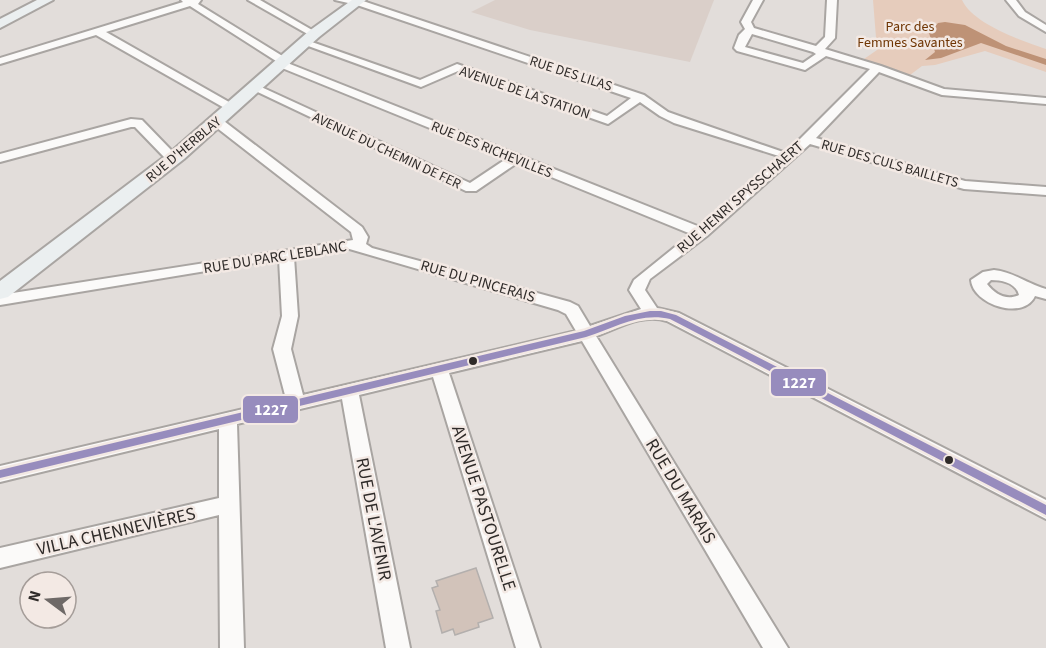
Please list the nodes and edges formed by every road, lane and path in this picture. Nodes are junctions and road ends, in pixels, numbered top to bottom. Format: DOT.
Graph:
graph roads {
  1 [pos="47,0"];
  2 [pos="253,0"];
  3 [pos="758,0"];
  4 [pos="832,0"];
  5 [pos="1011,0"];
  6 [pos="192,1"];
  7 [pos="353,1"];
  8 [pos="0,24"];
  9 [pos="1046,29"];
  10 [pos="750,30"];
  11 [pos="97,31"];
  12 [pos="309,39"];
  13 [pos="820,52"];
  14 [pos="0,62"];
  15 [pos="284,63"];
  16 [pos="877,68"];
  17 [pos="255,88"];
  18 [pos="640,97"];
  19 [pos="1046,101"];
  20 [pos="232,108"];
  21 [pos="216,121"];
  22 [pos="806,139"];
  23 [pos="780,154"];
  24 [pos="178,155"];
  25 [pos="0,158"];
  26 [pos="515,159"];
  27 [pos="1046,191"];
  28 [pos="702,233"];
  29 [pos="358,245"];
  30 [pos="286,254"];
  31 [pos="1024,288"];
  32 [pos="0,292"];
  33 [pos="1046,294"];
  34 [pos="0,300"];
  35 [pos="651,312"];
  36 [pos="586,334"];
  37 [pos="439,368"];
  38 [pos="349,390"];
  39 [pos="296,401"];
  40 [pos="228,419"];
  41 [pos="0,474"];
  42 [pos="231,504"];
  43 [pos="1046,510"];
  44 [pos="0,558"];
  45 [pos="232,648"];
  46 [pos="398,648"];
  47 [pos="528,648"];
  48 [pos="776,648"];
  1 -- 8 [label="main road"];
  2 -- 12 [label="street"];
  3 -- 10 [label="street"];
  4 -- 13 [label="street"];
  5 -- 9 [label="street"];
  6 -- 11 [label="street"];
  6 -- 15 [label="street, RUE DES RICHEVILLES"];
  7 -- 12 [label="main road, RUE D'HERBLAY"];
  7 -- 18 [label="street, RUE DES LILAS"];
  10 -- 13 [label="street"];
  10 -- 13 [label="street"];
  11 -- 14 [label="street"];
  11 -- 20 [label="street"];
  12 -- 15 [label="main road, RUE D'HERBLAY"];
  12 -- 18 [label="street, AVENUE DE LA STATION"];
  13 -- 16 [label="street"];
  15 -- 17 [label="main road, RUE D'HERBLAY"];
  15 -- 26 [label="street, RUE DES RICHEVILLES"];
  16 -- 19 [label="street"];
  16 -- 22 [label="street, RUE HENRI SPYSSCHAERT"];
  17 -- 20 [label="main road, RUE D'HERBLAY"];
  17 -- 26 [label="street, AVENUE DU CHEMIN DE FER"];
  18 -- 23 [label="street, RUE DES LILAS"];
  20 -- 21 [label="main road, RUE D'HERBLAY"];
  21 -- 24 [label="main road, RUE D'HERBLAY"];
  21 -- 29 [label="street, RUE DU PARC LEBLANC"];
  22 -- 27 [label="street, RUE DES CULS BAILLETS"];
  22 -- 28 [label="street, RUE HENRI SPYSSCHAERT"];
  24 -- 25 [label="street"];
  24 -- 32 [label="main road, RUE D'HERBLAY"];
  26 -- 28 [label="street, RUE DES RICHEVILLES"];
  28 -- 35 [label="street, RUE HENRI SPYSSCHAERT"];
  29 -- 30 [label="street, RUE DU PARC LEBLANC"];
  29 -- 36 [label="street, RUE DU PINCERAIS"];
  30 -- 34 [label="street, RUE DU PARC LEBLANC"];
  30 -- 39 [label="street"];
  31 -- 33 [label="street"];
  35 -- 36 [label="street"];
  35 -- 43 [label="street"];
  36 -- 37 [label="street"];
  36 -- 48 [label="street, RUE DU MARAIS"];
  37 -- 38 [label="street"];
  37 -- 47 [label="street, AVENUE PASTOURELLE"];
  38 -- 39 [label="street"];
  38 -- 46 [label="street, RUE DE L'AVENIR"];
  39 -- 40 [label="street"];
  40 -- 41 [label="street"];
  40 -- 42 [label="street"];
  42 -- 44 [label="street, VILLA CHENNEVIÈRES"];
  42 -- 45 [label="street"];
}
